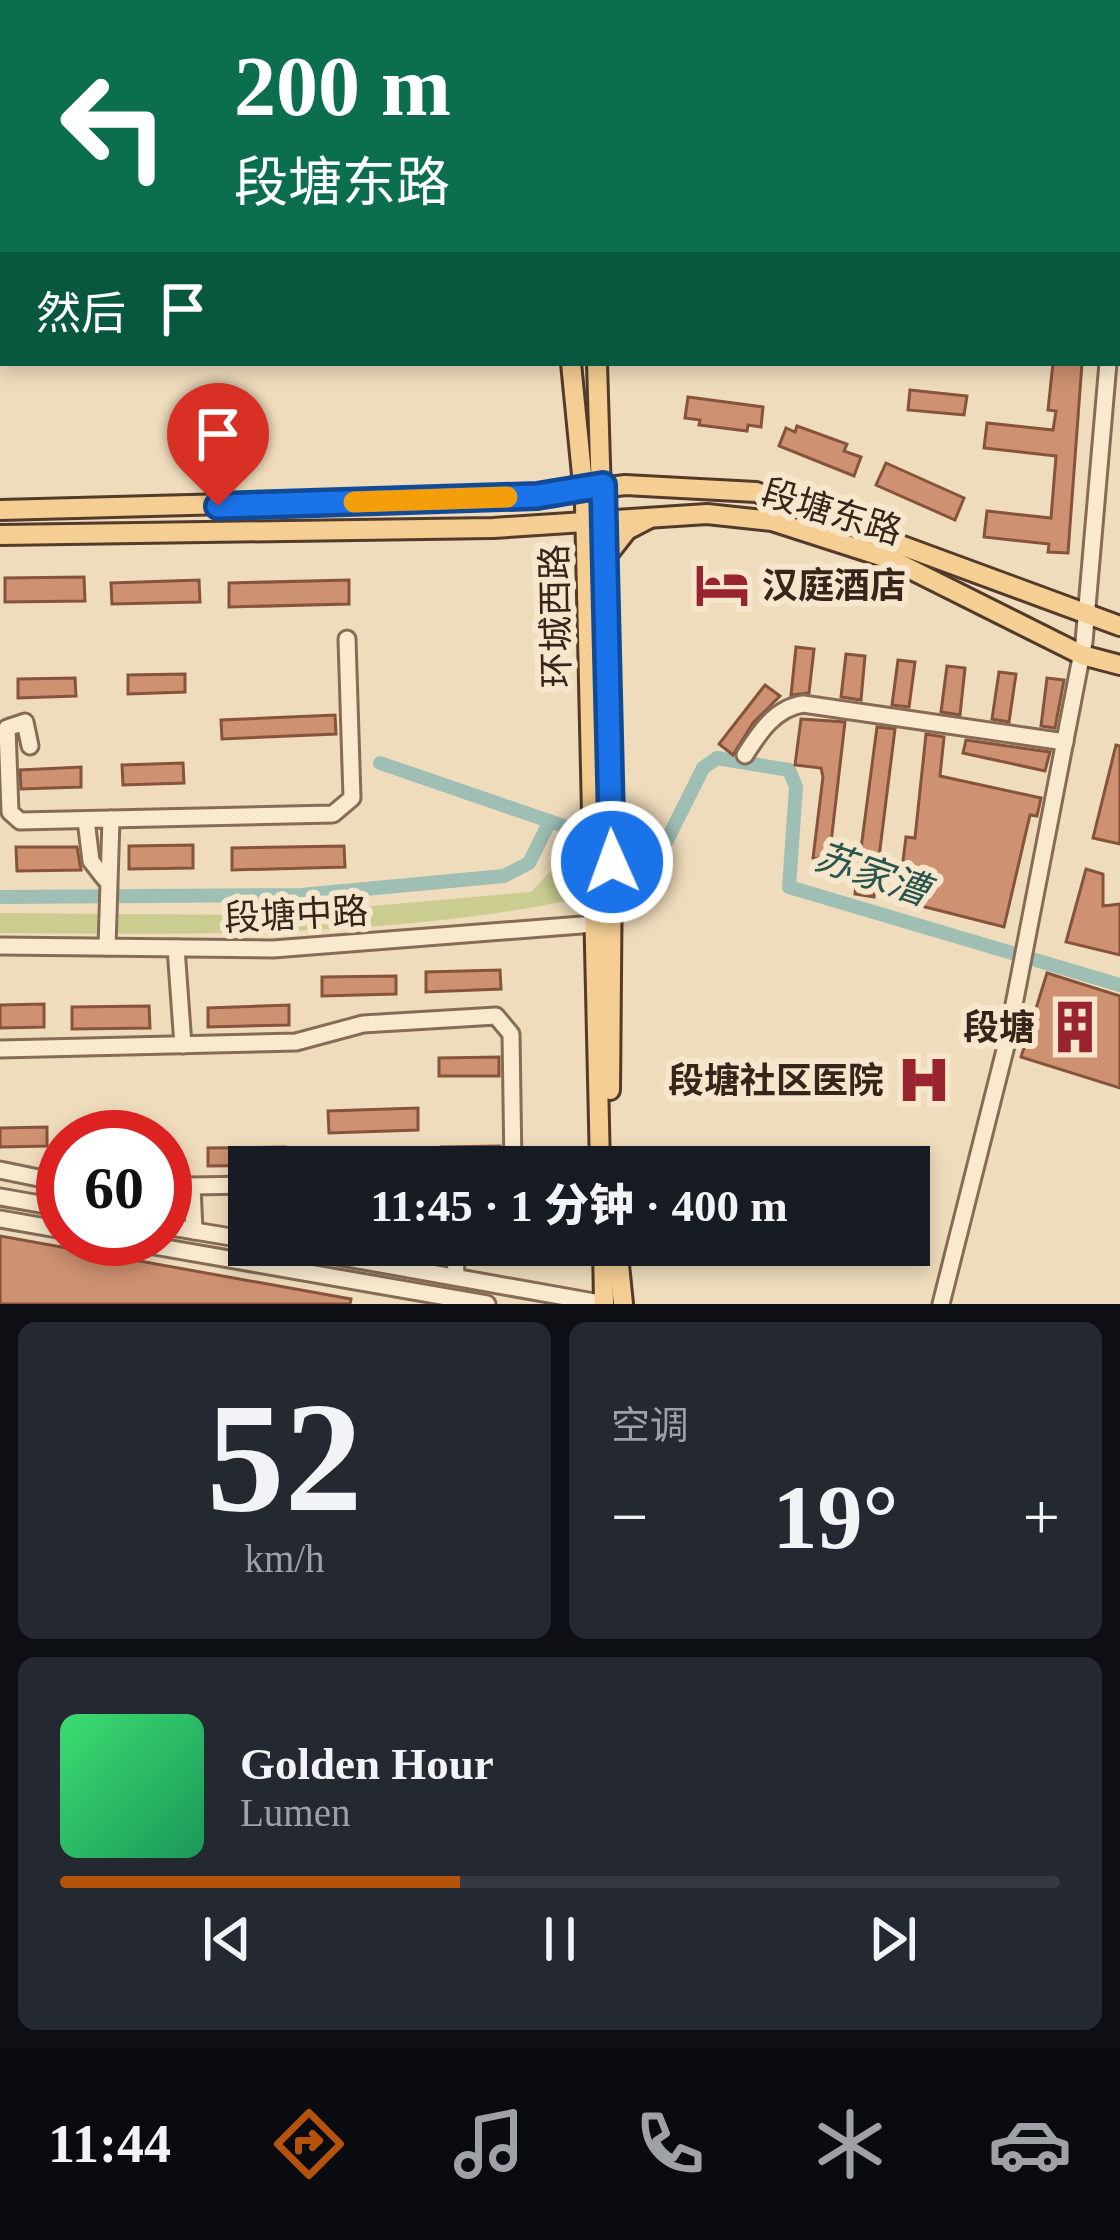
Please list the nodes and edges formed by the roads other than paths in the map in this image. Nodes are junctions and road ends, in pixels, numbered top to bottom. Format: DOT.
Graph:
graph roads {
  1 [pos="572,366"];
  2 [pos="597,366"];
  3 [pos="1108,366"];
  4 [pos="593,486"];
  5 [pos="0,510"];
  6 [pos="652,517"];
  7 [pos="595,518"];
  8 [pos="0,535"];
  9 [pos="605,558"];
  10 [pos="1087,613"];
  11 [pos="1120,626"];
  12 [pos="347,639"];
  13 [pos="1082,655"];
  14 [pos="1120,664"];
  15 [pos="1065,742"];
  16 [pos="30,746"];
  17 [pos="746,755"];
  18 [pos="111,819"];
  19 [pos="86,820"];
  20 [pos="602,861"];
  21 [pos="105,879"];
  22 [pos="594,924"];
  23 [pos="0,946"];
  24 [pos="107,947"];
  25 [pos="176,948"];
  26 [pos="183,1045"];
  27 [pos="0,1049"];
  28 [pos="513,1146"];
  29 [pos="599,1146"];
  30 [pos="610,1146"];
  31 [pos="0,1170"];
  32 [pos="36,1177"];
  33 [pos="228,1185"];
  34 [pos="192,1186"];
  35 [pos="0,1196"];
  36 [pos="36,1203"];
  37 [pos="0,1219"];
  38 [pos="36,1225"];
  39 [pos="194,1231"];
  40 [pos="228,1237"];
  41 [pos="192,1253"];
  42 [pos="393,1266"];
  43 [pos="456,1266"];
  44 [pos="603,1266"];
  45 [pos="619,1266"];
  46 [pos="456,1277"];
  47 [pos="487,1304"];
  48 [pos="604,1304"];
  49 [pos="623,1304"];
  50 [pos="941,1304"];
  1 -- 4 [label="main road, 环城西路"];
  2 -- 4 [label="main road, 环城西路"];
  3 -- 10 [label="street"];
  4 -- 5 [label="main road, 段塘东路"];
  4 -- 7 [label="main road, 环城西路"];
  4 -- 10 [label="main road, 段塘东路"];
  6 -- 7 [label="main road, 段塘东路"];
  6 -- 9 [label="main road"];
  6 -- 13 [label="main road, 段塘东路"];
  7 -- 8 [label="main road, 段塘东路"];
  7 -- 9 [label="main road, 环城西路"];
  7 -- 20 [label="main road, 环城西路"];
  9 -- 20 [label="main road, 环城西路"];
  10 -- 11 [label="main road, 段塘东路"];
  10 -- 13 [label="street"];
  12 -- 18 [label="street"];
  13 -- 14 [label="main road, 段塘东路"];
  13 -- 15 [label="street"];
  15 -- 17 [label="street"];
  15 -- 50 [label="street"];
  16 -- 19 [label="street"];
  18 -- 19 [label="street"];
  18 -- 21 [label="street"];
  19 -- 21 [label="street"];
  20 -- 22 [label="main road"];
  20 -- 30 [label="main road"];
  21 -- 24 [label="street"];
  22 -- 25 [label="street, 段塘中路"];
  22 -- 29 [label="main road"];
  23 -- 24 [label="street, 段塘中路"];
  24 -- 25 [label="street, 段塘中路"];
  25 -- 26 [label="street"];
  26 -- 27 [label="street"];
  26 -- 28 [label="street"];
  31 -- 32 [label="street"];
  33 -- 34 [label="street"];
  34 -- 39 [label="street"];
  35 -- 36 [label="street"];
  37 -- 38 [label="street"];
  39 -- 40 [label="street"];
  41 -- 47 [label="street"];
  42 -- 46 [label="street"];
  43 -- 46 [label="street"];
  44 -- 48 [label="main road"];
  45 -- 49 [label="main road"];
  46 -- 48 [label="street"];
}
